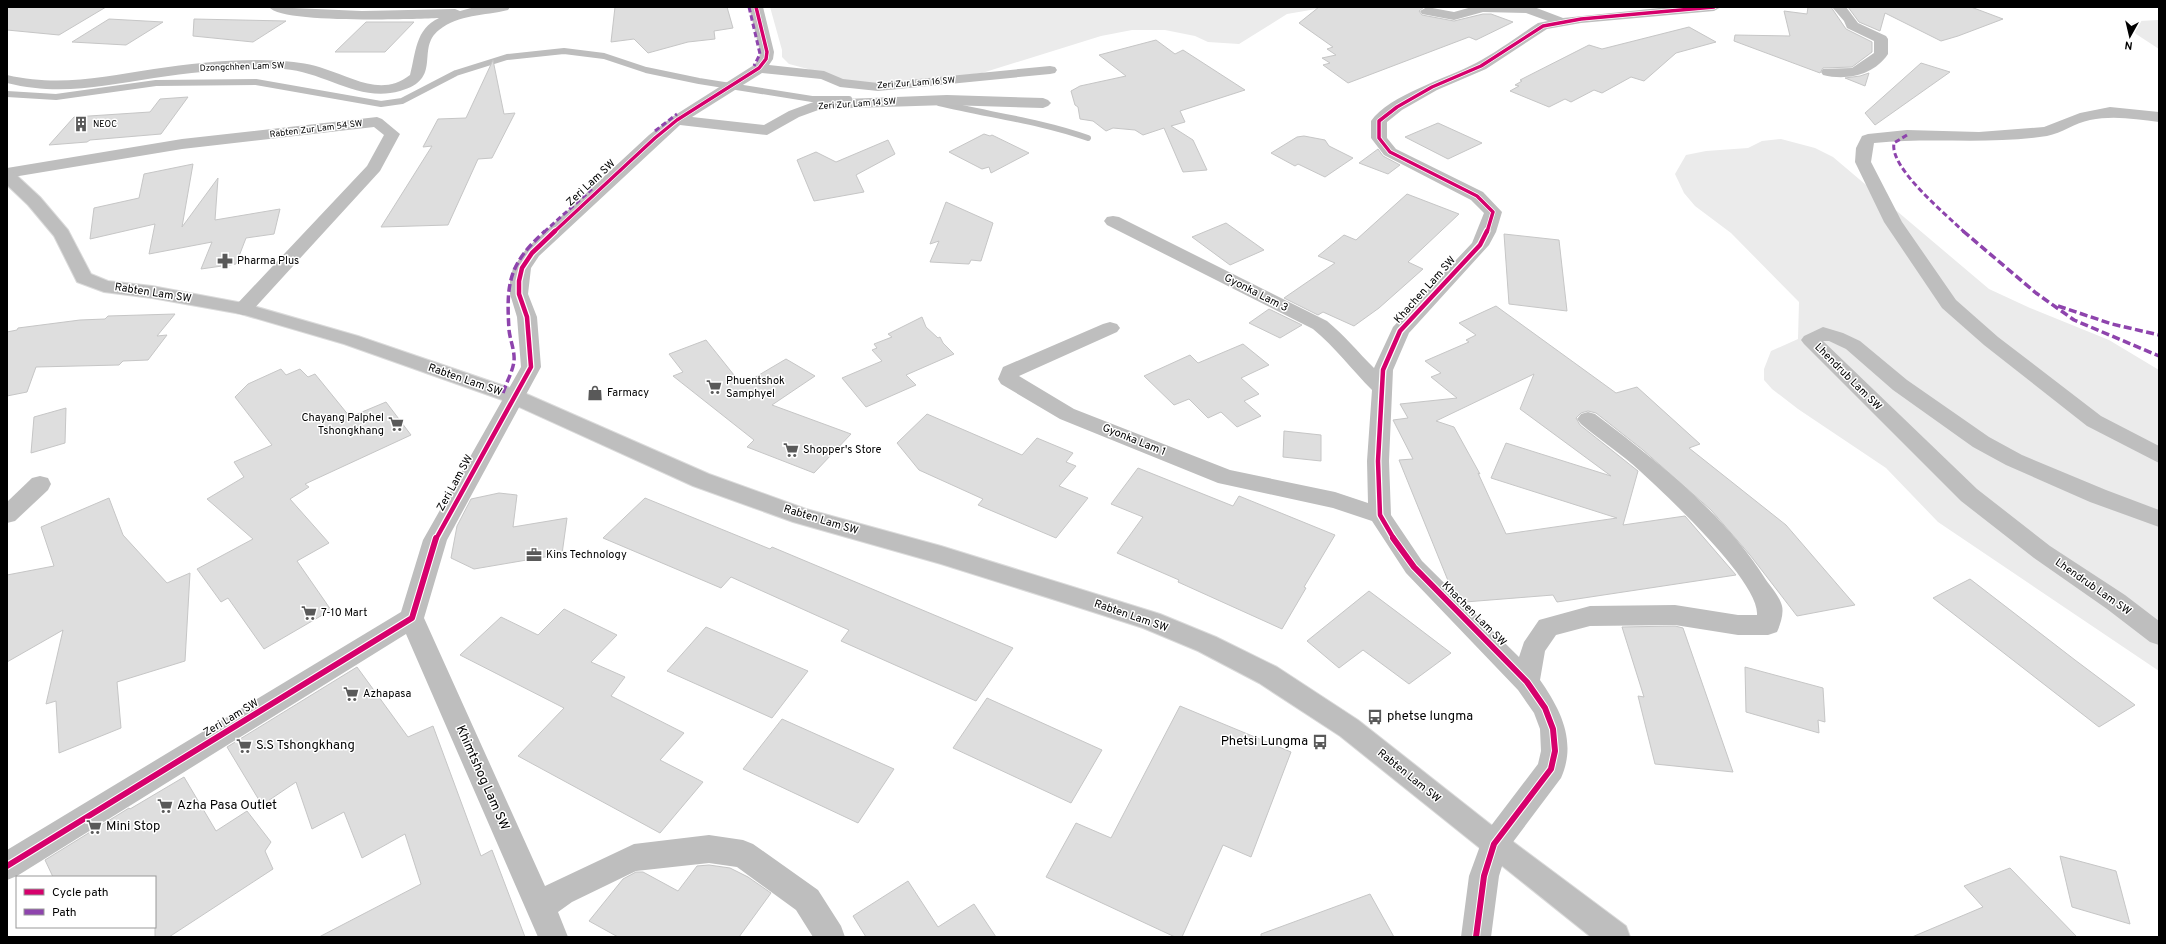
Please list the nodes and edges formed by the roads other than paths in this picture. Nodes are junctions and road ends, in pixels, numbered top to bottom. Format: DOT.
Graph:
graph roads {
  1 [pos="276,7"];
  2 [pos="503,7"];
  3 [pos="756,7"];
  4 [pos="1714,7"];
  5 [pos="1839,7"];
  6 [pos="468,11"];
  7 [pos="1428,11"];
  8 [pos="1559,22"];
  9 [pos="759,68"];
  10 [pos="1050,70"];
  11 [pos="1828,72"];
  12 [pos="7,79"];
  13 [pos="1043,103"];
  14 [pos="381,106"];
  15 [pos="2159,117"];
  16 [pos="677,120"];
  17 [pos="7,174"];
  18 [pos="1113,222"];
  19 [pos="243,309"];
  20 [pos="1110,328"];
  21 [pos="1382,388"];
  22 [pos="515,397"];
  23 [pos="1588,419"];
  24 [pos="2159,455"];
  25 [pos="1147,456"];
  26 [pos="40,484"];
  27 [pos="7,515"];
  28 [pos="2159,519"];
  29 [pos="1383,520"];
  30 [pos="412,618"];
  31 [pos="2159,635"];
  32 [pos="1527,682"];
  33 [pos="1494,844"];
  34 [pos="7,866"];
  35 [pos="539,908"];
  36 [pos="553,937"];
  37 [pos="830,937"];
  38 [pos="1476,937"];
  39 [pos="1615,937"];
  1 -- 6 [label="street"];
  2 -- 6 [label="street, Dzongchhen Lam SW"];
  3 -- 9 [label="street"];
  4 -- 8 [label="street, Khachen Lam SW"];
  5 -- 11 [label="street"];
  6 -- 14 [label="street, Dzongchhen Lam SW"];
  7 -- 8 [label="street"];
  8 -- 21 [label="street, Khachen Lam SW"];
  9 -- 10 [label="street, Zeri Zur Lam 16 SW"];
  9 -- 16 [label="street, Zeri Lam SW"];
  12 -- 14 [label="street, Dzongchhen Lam SW"];
  13 -- 16 [label="street, Zeri Zur Lam 14 SW"];
  14 -- 17 [label="street, Rabten Zur Lam 54 SW"];
  14 -- 19 [label="street, Rabten Zur Lam 54 SW"];
  15 -- 24 [label="street"];
  16 -- 22 [label="street, Zeri Lam SW"];
  17 -- 19 [label="street, Rabten Lam SW"];
  18 -- 21 [label="street, Gyonka Lam 3"];
  19 -- 22 [label="street, Rabten Lam SW"];
  20 -- 29 [label="street, Gyonka Lam 1"];
  21 -- 29 [label="street, Khachen Lam SW"];
  22 -- 30 [label="street, Zeri Lam SW"];
  22 -- 33 [label="street, Rabten Lam SW"];
  23 -- 32 [label="street"];
  25 -- 29 [label="street"];
  26 -- 27 [label="street"];
  28 -- 31 [label="street, Lhendrub Lam SW"];
  29 -- 32 [label="street, Khachen Lam SW"];
  30 -- 34 [label="street, Zeri Lam SW"];
  30 -- 35 [label="street, Khimtshog Lam SW"];
  32 -- 33 [label="street, Khachen Lam SW"];
  33 -- 38 [label="street"];
  33 -- 39 [label="street, Rabten Lam SW"];
  35 -- 36 [label="street, Khimtshog Lam SW"];
  35 -- 37 [label="street"];
}
